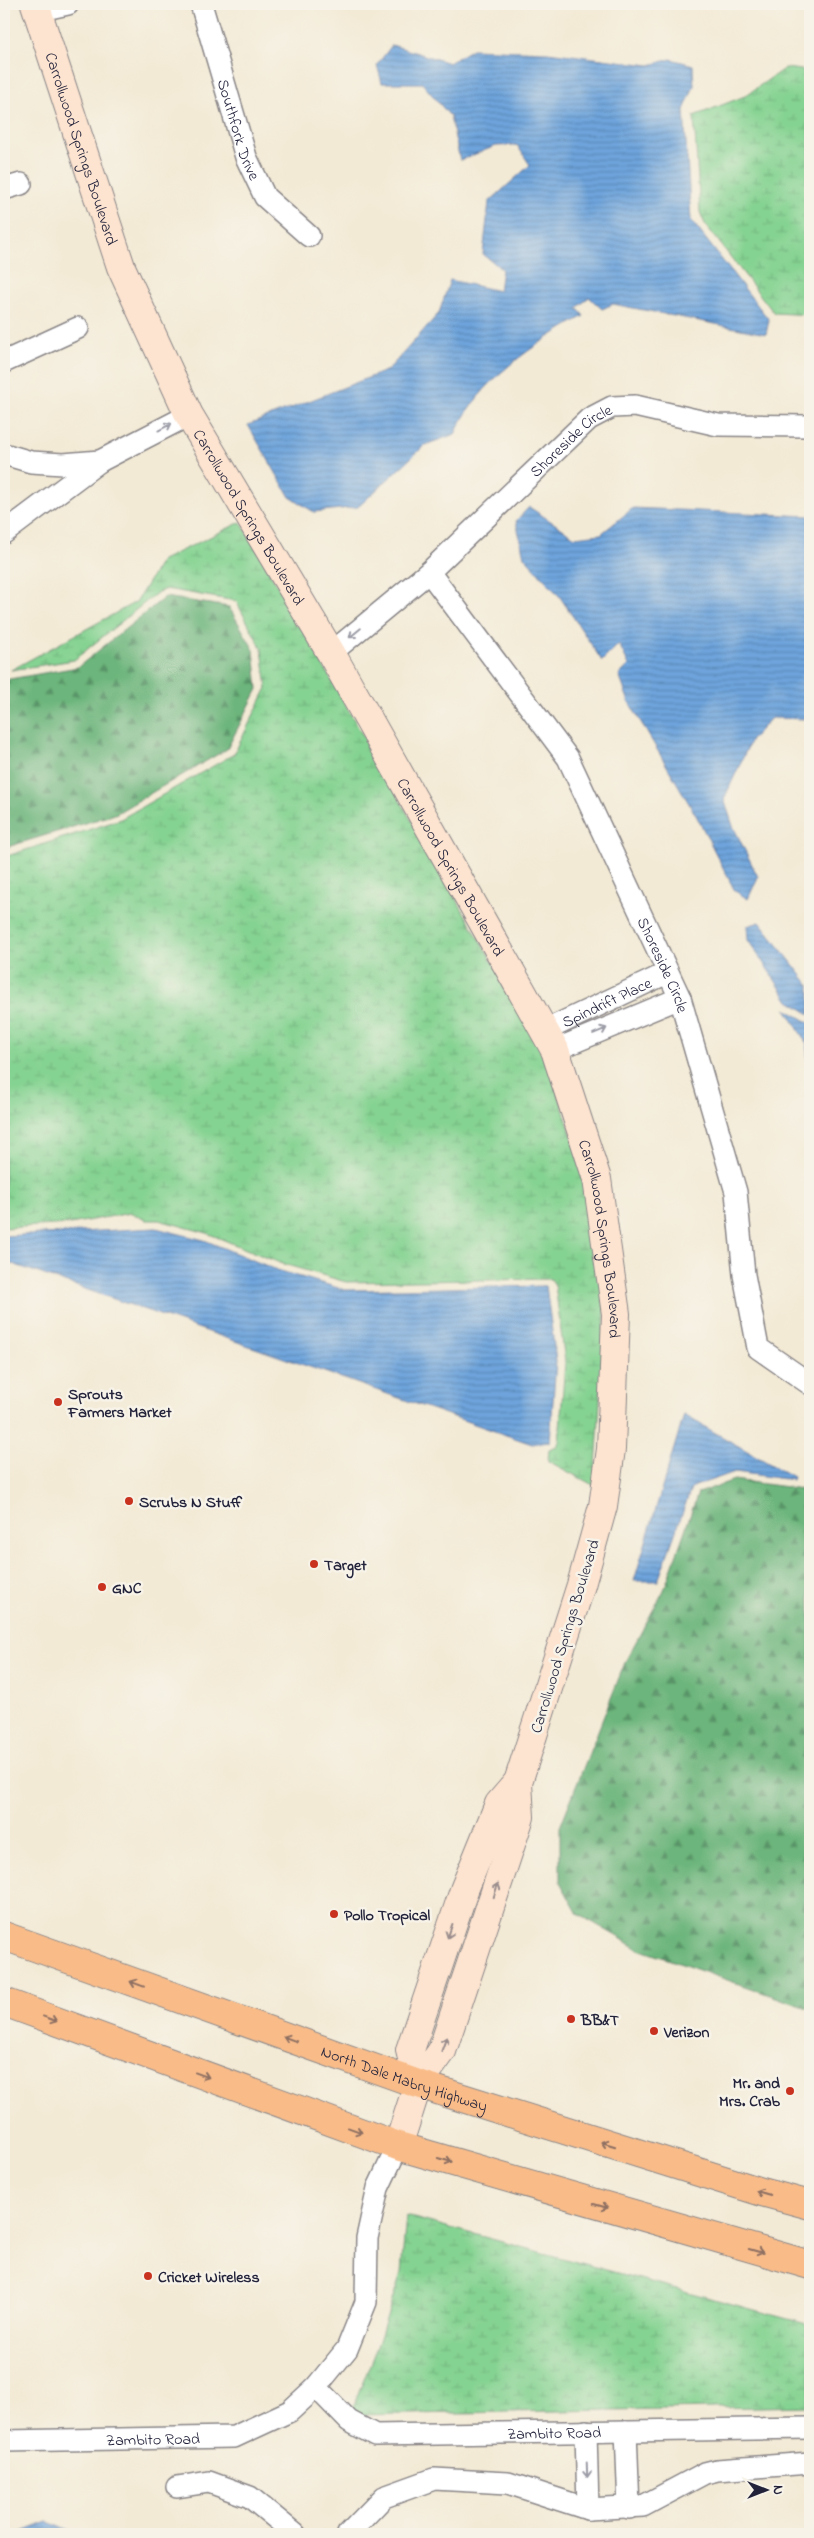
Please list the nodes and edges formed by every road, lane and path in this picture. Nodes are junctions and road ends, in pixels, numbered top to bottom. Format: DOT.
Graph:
graph roads {
  1 [pos="68,4"];
  2 [pos="201,4"];
  3 [pos="36,7"];
  4 [pos="309,236"];
  5 [pos="78,328"];
  6 [pos="4,362"];
  7 [pos="189,415"];
  8 [pos="810,426"];
  9 [pos="4,454"];
  10 [pos="102,460"];
  11 [pos="4,533"];
  12 [pos="429,572"];
  13 [pos="330,653"];
  14 [pos="667,973"];
  15 [pos="680,998"];
  16 [pos="550,1041"];
  17 [pos="810,1384"];
  18 [pos="4,1936"];
  19 [pos="4,2002"];
  20 [pos="418,2084"];
  21 [pos="398,2146"];
  22 [pos="810,2206"];
  23 [pos="810,2265"];
  24 [pos="316,2388"];
  25 [pos="810,2428"];
  26 [pos="626,2430"];
  27 [pos="586,2431"];
  28 [pos="4,2441"];
  29 [pos="810,2463"];
  30 [pos="177,2487"];
  31 [pos="629,2508"];
  32 [pos="588,2509"];
  33 [pos="295,2534"];
  34 [pos="348,2534"];
  1 -- 3 [label="street"];
  2 -- 4 [label="street, Southfork Drive"];
  3 -- 7 [label="street, Carrollwood Springs Boulevard"];
  5 -- 6 [label="street"];
  10 -- 7 [label="street, one-way"];
  7 -- 13 [label="street, Carrollwood Springs Boulevard"];
  8 -- 12 [label="street, Shoreside Circle"];
  9 -- 10 [label="street"];
  10 -- 11 [label="street"];
  12 -- 13 [label="street, Shoreside Circle, one-way"];
  12 -- 14 [label="street, Shoreside Circle"];
  13 -- 16 [label="street, Carrollwood Springs Boulevard"];
  14 -- 15 [label="street, Shoreside Circle"];
  14 -- 16 [label="street, Spindrift Place"];
  16 -- 15 [label="street, Spindrift Place, one-way"];
  15 -- 17 [label="street, Shoreside Circle"];
  16 -- 20 [label="street, Carrollwood Springs Boulevard"];
  20 -- 18 [label="main road, North Dale Mabry Highway, one-way"];
  19 -- 21 [label="main road, one-way"];
  20 -- 21 [label="street"];
  22 -- 20 [label="main road, North Dale Mabry Highway, one-way"];
  21 -- 23 [label="main road, one-way"];
  21 -- 24 [label="street, Zambito Road"];
  24 -- 27 [label="street, Zambito Road"];
  24 -- 28 [label="street, Zambito Road"];
  25 -- 26 [label="street, Zambito Road"];
  26 -- 27 [label="street, Zambito Road"];
  26 -- 31 [label="street"];
  27 -- 32 [label="street, one-way"];
  29 -- 31 [label="street"];
  30 -- 33 [label="street"];
  31 -- 32 [label="street"];
  32 -- 34 [label="street"];
}
